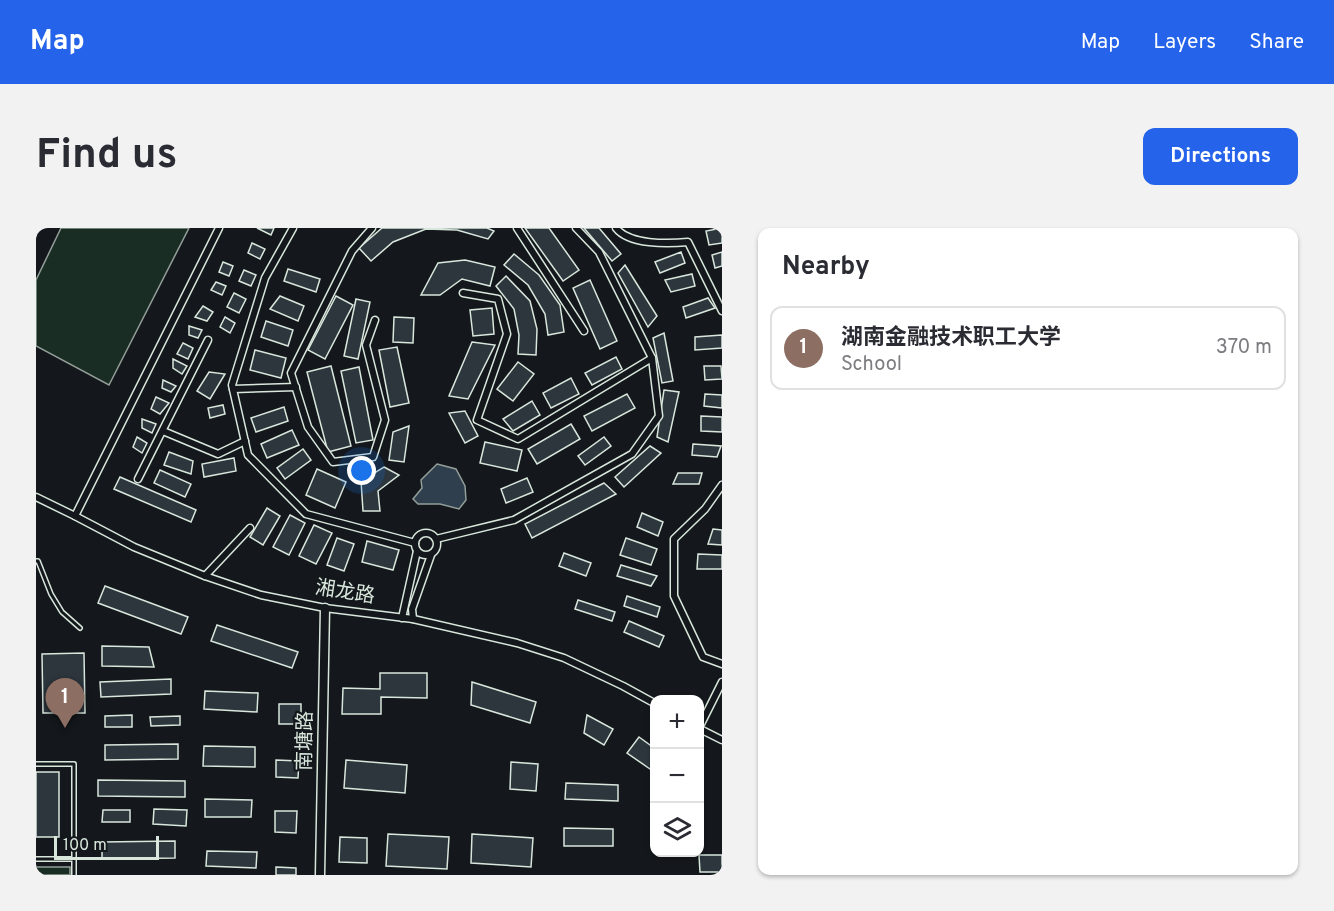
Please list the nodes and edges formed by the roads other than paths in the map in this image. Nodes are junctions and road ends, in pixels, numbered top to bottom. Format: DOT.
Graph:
graph roads {
  1 [pos="219,228"];
  2 [pos="293,228"];
  3 [pos="372,228"];
  4 [pos="516,228"];
  5 [pos="576,228"];
  6 [pos="616,228"];
  7 [pos="464,293"];
  8 [pos="722,311"];
  9 [pos="375,320"];
  10 [pos="584,331"];
  11 [pos="208,340"];
  12 [pos="652,358"];
  13 [pos="296,387"];
  14 [pos="233,389"];
  15 [pos="163,431"];
  16 [pos="245,441"];
  17 [pos="138,479"];
  18 [pos="722,485"];
  19 [pos="36,497"];
  20 [pos="75,516"];
  21 [pos="250,528"];
  22 [pos="436,539"];
  23 [pos="415,543"];
  24 [pos="417,551"];
  25 [pos="430,555"];
  26 [pos="36,561"];
  27 [pos="205,576"];
  28 [pos="325,608"];
  29 [pos="402,618"];
  30 [pos="413,619"];
  31 [pos="80,628"];
  32 [pos="722,664"];
  33 [pos="722,682"];
  34 [pos="650,701"];
  35 [pos="704,717"];
  36 [pos="704,730"];
  37 [pos="722,740"];
  38 [pos="36,764"];
  39 [pos="36,859"];
  40 [pos="74,859"];
  41 [pos="74,875"];
  42 [pos="320,875"];
  1 -- 20 [label="street"];
  2 -- 14 [label="street"];
  3 -- 13 [label="street"];
  4 -- 10 [label="street"];
  5 -- 12 [label="street"];
  6 -- 8 [label="street"];
  7 -- 12 [label="street"];
  9 -- 13 [label="street"];
  11 -- 15 [label="street"];
  12 -- 22 [label="street"];
  13 -- 14 [label="street"];
  14 -- 16 [label="street"];
  15 -- 16 [label="street"];
  15 -- 17 [label="street"];
  16 -- 23 [label="street"];
  18 -- 32 [label="street"];
  19 -- 20 [label="street, 湘龙路"];
  20 -- 27 [label="street, 湘龙路"];
  21 -- 27 [label="street"];
  22 -- 23 [label="street"];
  22 -- 25 [label="street"];
  23 -- 24 [label="street"];
  24 -- 25 [label="street"];
  24 -- 29 [label="street"];
  25 -- 30 [label="street"];
  26 -- 31 [label="lane"];
  27 -- 28 [label="street, 湘龙路"];
  28 -- 29 [label="street, 湘龙路"];
  28 -- 42 [label="street, 南塘路"];
  29 -- 30 [label="street, 湘龙路"];
  30 -- 34 [label="street, 湘龙路"];
  33 -- 35 [label="street"];
  36 -- 37 [label="street"];
  38 -- 40 [label="lane"];
  39 -- 40 [label="lane"];
  40 -- 41 [label="lane"];
}
